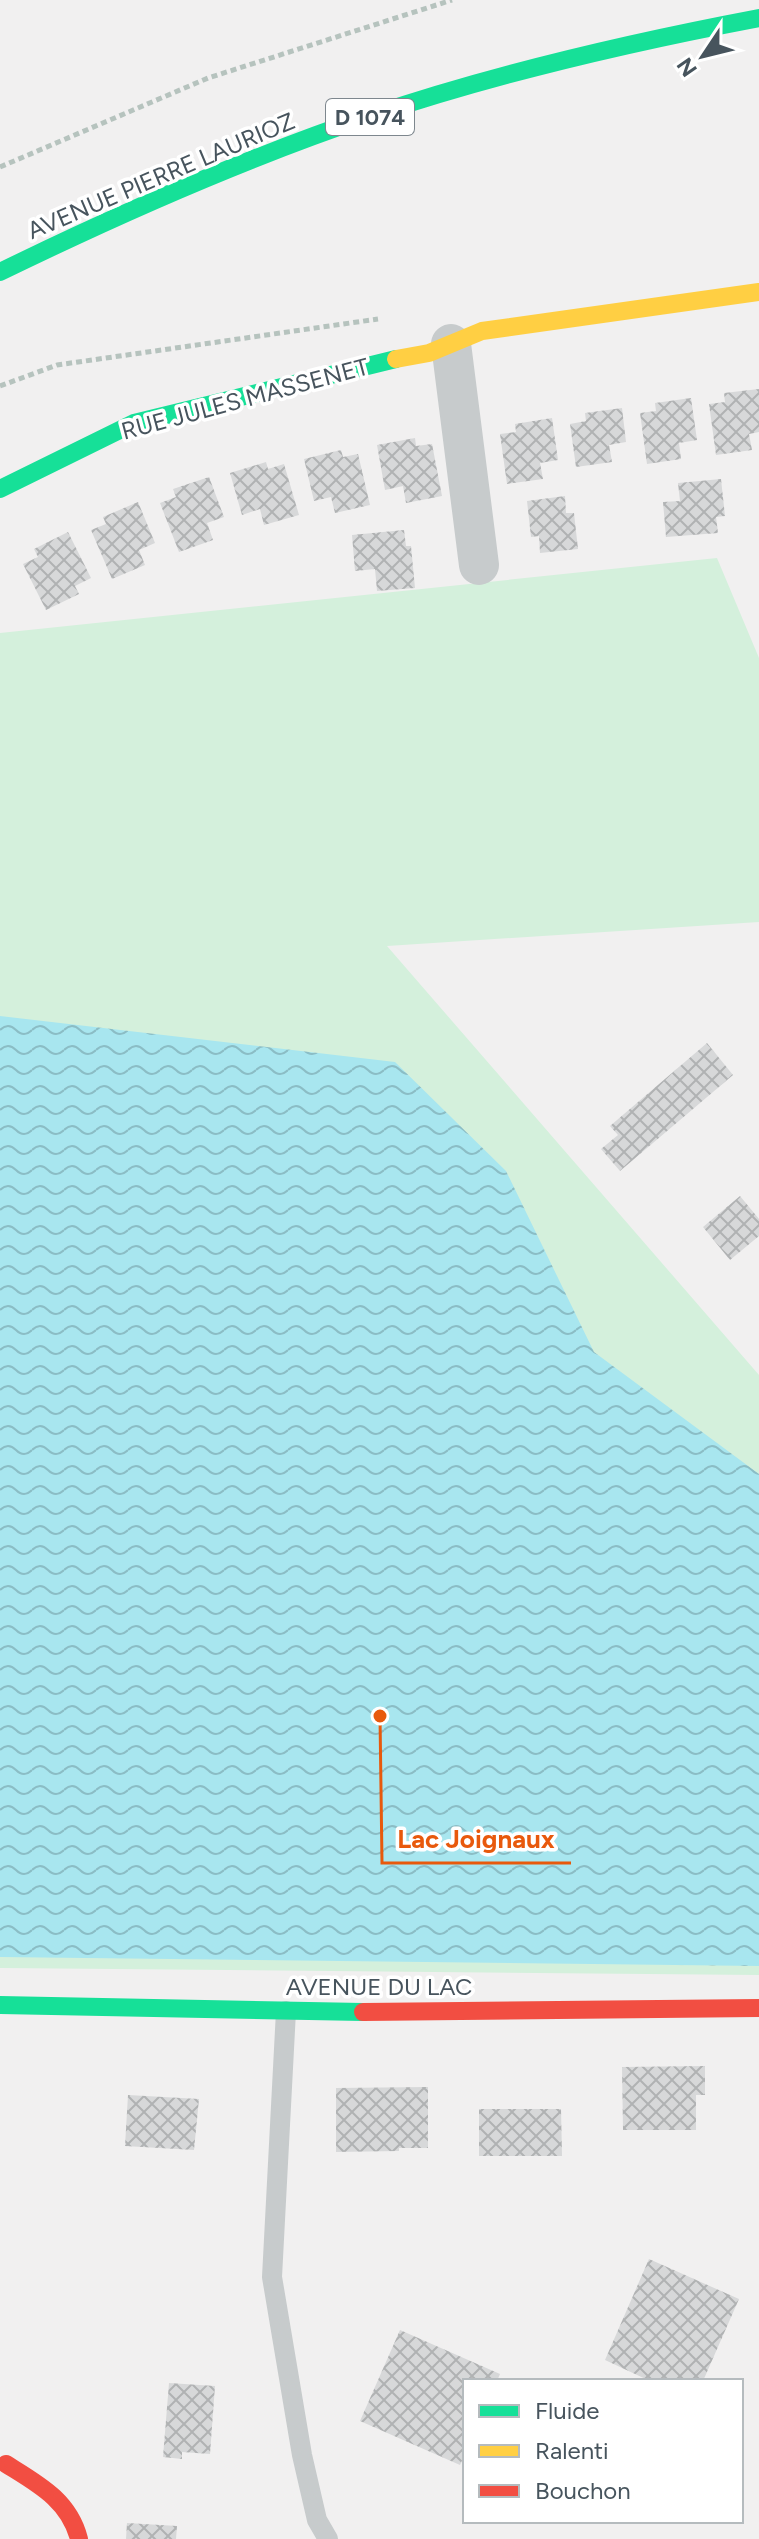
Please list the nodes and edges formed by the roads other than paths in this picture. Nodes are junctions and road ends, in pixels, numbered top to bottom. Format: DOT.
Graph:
graph roads {
  1 [pos="759,18"];
  2 [pos="0,272"];
  3 [pos="759,292"];
  4 [pos="451,344"];
  5 [pos="0,489"];
  6 [pos="479,565"];
  7 [pos="0,2005"];
  8 [pos="759,2008"];
  9 [pos="286,2011"];
  10 [pos="6,2464"];
  11 [pos="314,2530"];
  12 [pos="79,2539"];
  13 [pos="328,2539"];
  1 -- 2 [label="main road, AVENUE PIERRE LAURIOZ / D 1074"];
  3 -- 4 [label="main road, RUE JULES MASSENET"];
  4 -- 5 [label="main road, RUE JULES MASSENET"];
  4 -- 6 [label="street"];
  7 -- 9 [label="main road, AVENUE DU LAC"];
  8 -- 9 [label="main road, AVENUE DU LAC"];
  9 -- 11 [label="lane"];
  10 -- 12 [label="main road"];
  11 -- 13 [label="lane"];
}
